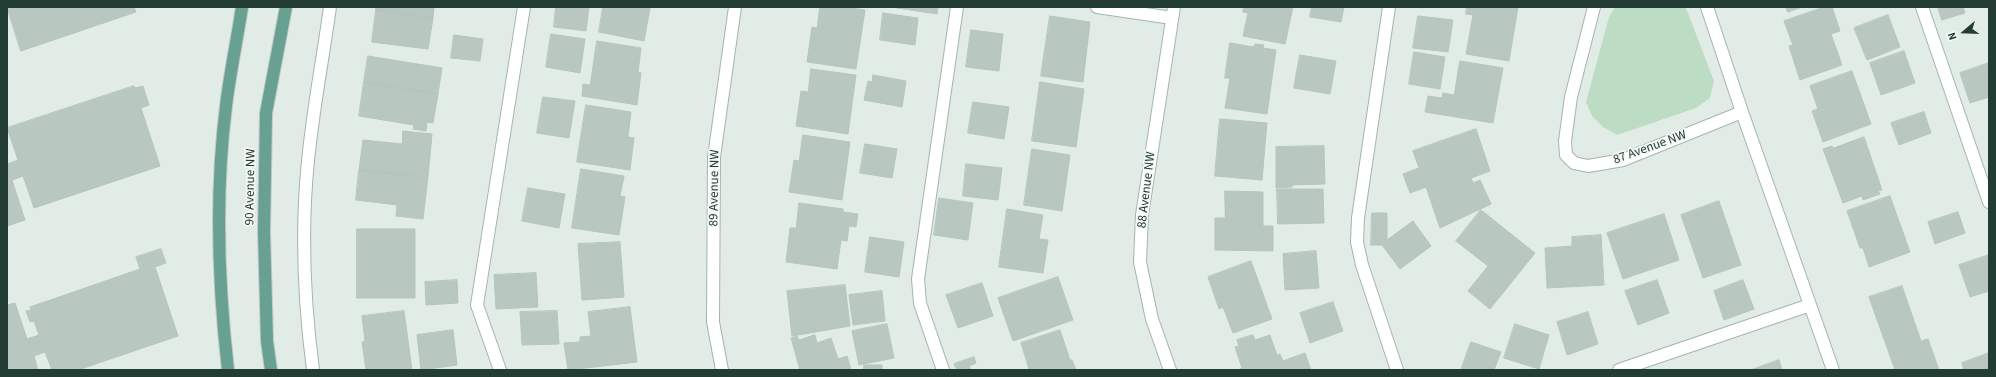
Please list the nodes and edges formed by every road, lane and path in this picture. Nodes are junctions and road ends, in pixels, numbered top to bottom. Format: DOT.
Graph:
graph roads {
  1 [pos="242,7"];
  2 [pos="286,7"];
  3 [pos="330,7"];
  4 [pos="524,7"];
  5 [pos="735,7"];
  6 [pos="957,7"];
  7 [pos="1097,7"];
  8 [pos="1389,7"];
  9 [pos="1594,7"];
  10 [pos="1707,7"];
  11 [pos="1922,7"];
  12 [pos="1173,13"];
  13 [pos="1742,112"];
  14 [pos="1989,202"];
  15 [pos="1810,305"];
  16 [pos="228,370"];
  17 [pos="271,370"];
  18 [pos="313,370"];
  19 [pos="500,370"];
  20 [pos="722,370"];
  21 [pos="943,370"];
  22 [pos="1170,370"];
  23 [pos="1397,370"];
  24 [pos="1619,370"];
  25 [pos="1833,370"];
  1 -- 16 [label="main road"];
  2 -- 17 [label="main road, 90 Avenue NW"];
  3 -- 18 [label="street"];
  4 -- 19 [label="street"];
  5 -- 20 [label="street, 89 Avenue NW"];
  6 -- 21 [label="street"];
  7 -- 12 [label="street"];
  8 -- 23 [label="street"];
  9 -- 13 [label="street, 87 Avenue NW"];
  10 -- 13 [label="street"];
  11 -- 14 [label="street"];
  12 -- 22 [label="street, 88 Avenue NW"];
  13 -- 15 [label="street"];
  15 -- 24 [label="street"];
  15 -- 25 [label="street"];
}
